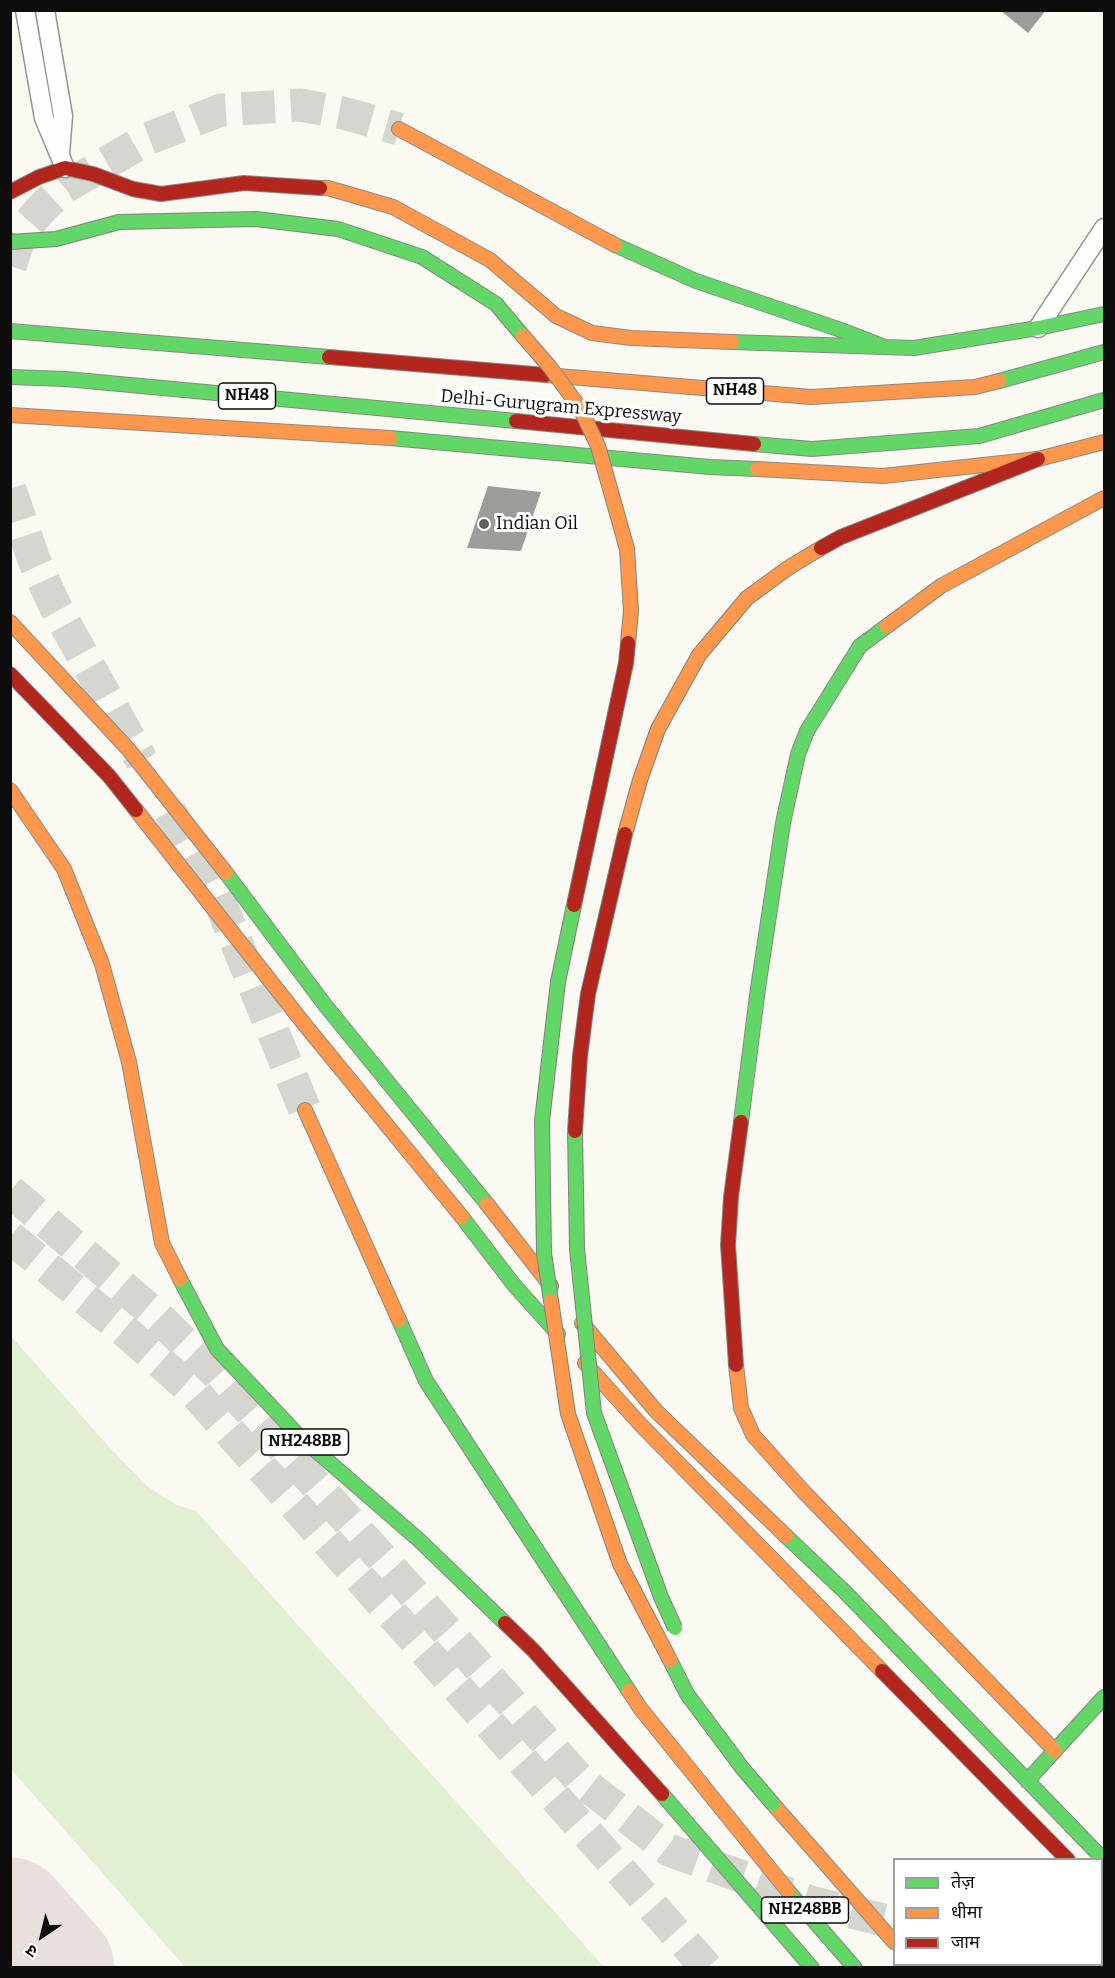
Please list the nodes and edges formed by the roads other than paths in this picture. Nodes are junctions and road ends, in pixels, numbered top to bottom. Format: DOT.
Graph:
graph roads {
  1 [pos="25,10"];
  2 [pos="45,10"];
  3 [pos="399,129"];
  4 [pos="62,161"];
  5 [pos="10,192"];
  6 [pos="1104,228"];
  7 [pos="10,242"];
  8 [pos="1104,314"];
  9 [pos="1038,328"];
  10 [pos="10,332"];
  11 [pos="882,346"];
  12 [pos="1104,352"];
  13 [pos="10,377"];
  14 [pos="1104,400"];
  15 [pos="10,415"];
  16 [pos="1104,442"];
  17 [pos="1038,459"];
  18 [pos="1104,498"];
  19 [pos="10,622"];
  20 [pos="10,674"];
  21 [pos="10,790"];
  22 [pos="306,1110"];
  23 [pos="681,1640"];
  24 [pos="1104,1697"];
  25 [pos="712,1705"];
  26 [pos="1055,1751"];
  27 [pos="743,1769"];
  28 [pos="1027,1781"];
  29 [pos="1066,1858"];
  30 [pos="1102,1858"];
  31 [pos="893,1941"];
  32 [pos="812,1968"];
  33 [pos="855,1968"];
  1 -- 4 [label="street"];
  2 -- 4 [label="street"];
  3 -- 11 [label="main road"];
  4 -- 5 [label="main road"];
  4 -- 11 [label="main road"];
  6 -- 9 [label="street"];
  7 -- 27 [label="main road, bridge"];
  8 -- 9 [label="main road"];
  9 -- 11 [label="main road"];
  10 -- 12 [label="main road, Delhi-Gurugram Expressway / NH48"];
  13 -- 14 [label="main road, Delhi-Gurugram Expressway / NH48"];
  15 -- 17 [label="main road"];
  16 -- 17 [label="main road"];
  17 -- 23 [label="main road, bridge"];
  18 -- 26 [label="main road"];
  19 -- 28 [label="main road"];
  20 -- 29 [label="main road"];
  21 -- 32 [label="main road, NH248BB"];
  22 -- 33 [label="main road, NH248BB"];
  24 -- 26 [label="main road"];
  25 -- 27 [label="main road, bridge"];
  26 -- 28 [label="main road"];
  27 -- 31 [label="main road, bridge"];
  28 -- 30 [label="main road"];
}
